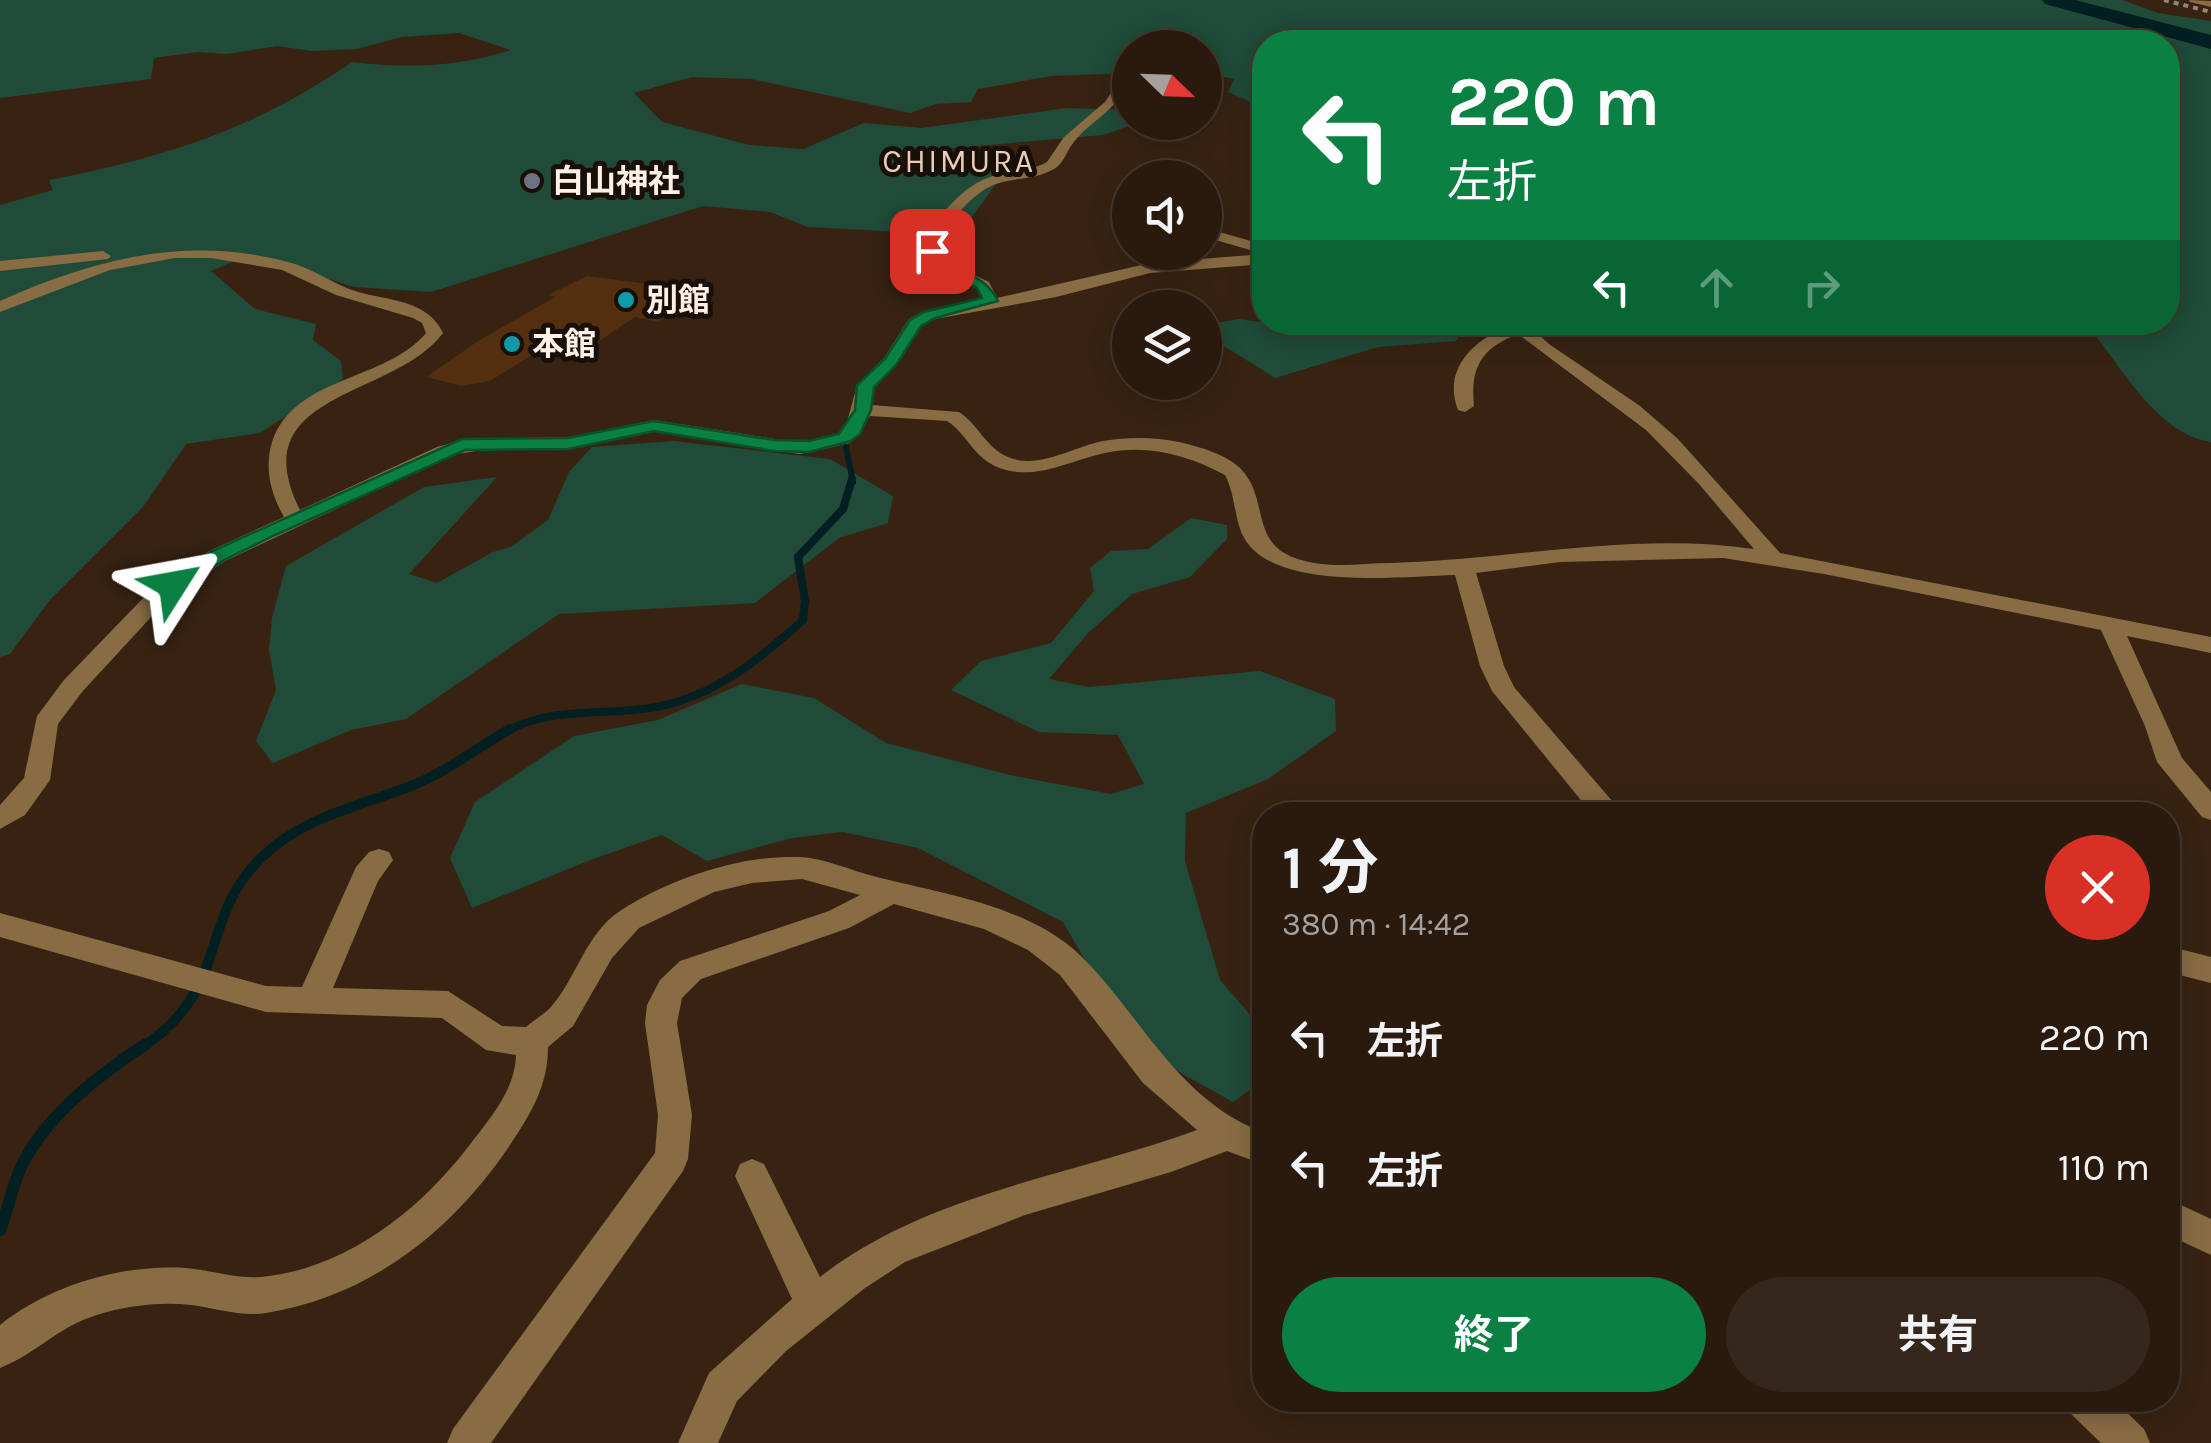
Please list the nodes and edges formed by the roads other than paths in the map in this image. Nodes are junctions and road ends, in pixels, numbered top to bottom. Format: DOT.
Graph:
graph roads {
  1 [pos="2194,0"];
  2 [pos="2211,4"];
  3 [pos="1112,104"];
  4 [pos="1222,237"];
  5 [pos="1252,246"];
  6 [pos="162,252"];
  7 [pos="1252,259"];
  8 [pos="0,266"];
  9 [pos="991,301"];
  10 [pos="0,307"];
  11 [pos="1498,335"];
  12 [pos="1529,335"];
  13 [pos="1465,406"];
  14 [pos="863,410"];
  15 [pos="294,518"];
  16 [pos="1772,557"];
  17 [pos="1464,568"];
  18 [pos="2109,622"];
  19 [pos="2211,645"];
  20 [pos="1598,802"];
  21 [pos="2211,810"];
  22 [pos="0,818"];
  23 [pos="379,860"];
  24 [pos="890,893"];
  25 [pos="0,925"];
  26 [pos="2180,961"];
  27 [pos="2211,970"];
  28 [pos="312,1000"];
  29 [pos="532,1041"];
  30 [pos="1227,1135"];
  31 [pos="1252,1144"];
  32 [pos="752,1176"];
  33 [pos="2180,1223"];
  34 [pos="2211,1237"];
  35 [pos="814,1306"];
  36 [pos="0,1350"];
  37 [pos="2098,1412"];
  38 [pos="467,1443"];
  39 [pos="698,1443"];
  40 [pos="2130,1443"];
  1 -- 2 [label="street"];
  3 -- 9 [label="street"];
  4 -- 5 [label="street"];
  6 -- 8 [label="street"];
  6 -- 10 [label="street"];
  6 -- 15 [label="street"];
  7 -- 9 [label="street"];
  9 -- 14 [label="street"];
  11 -- 13 [label="street"];
  12 -- 16 [label="street"];
  14 -- 15 [label="street"];
  14 -- 17 [label="street"];
  15 -- 22 [label="street"];
  16 -- 17 [label="street"];
  16 -- 18 [label="street"];
  17 -- 20 [label="street"];
  18 -- 19 [label="street"];
  18 -- 21 [label="street"];
  23 -- 28 [label="street"];
  24 -- 29 [label="street"];
  24 -- 30 [label="street"];
  24 -- 38 [label="street"];
  25 -- 28 [label="street"];
  26 -- 27 [label="street"];
  28 -- 29 [label="street"];
  29 -- 36 [label="street"];
  30 -- 31 [label="street"];
  30 -- 35 [label="street"];
  32 -- 35 [label="street"];
  33 -- 34 [label="street"];
  35 -- 39 [label="street"];
  37 -- 40 [label="street"];
}
